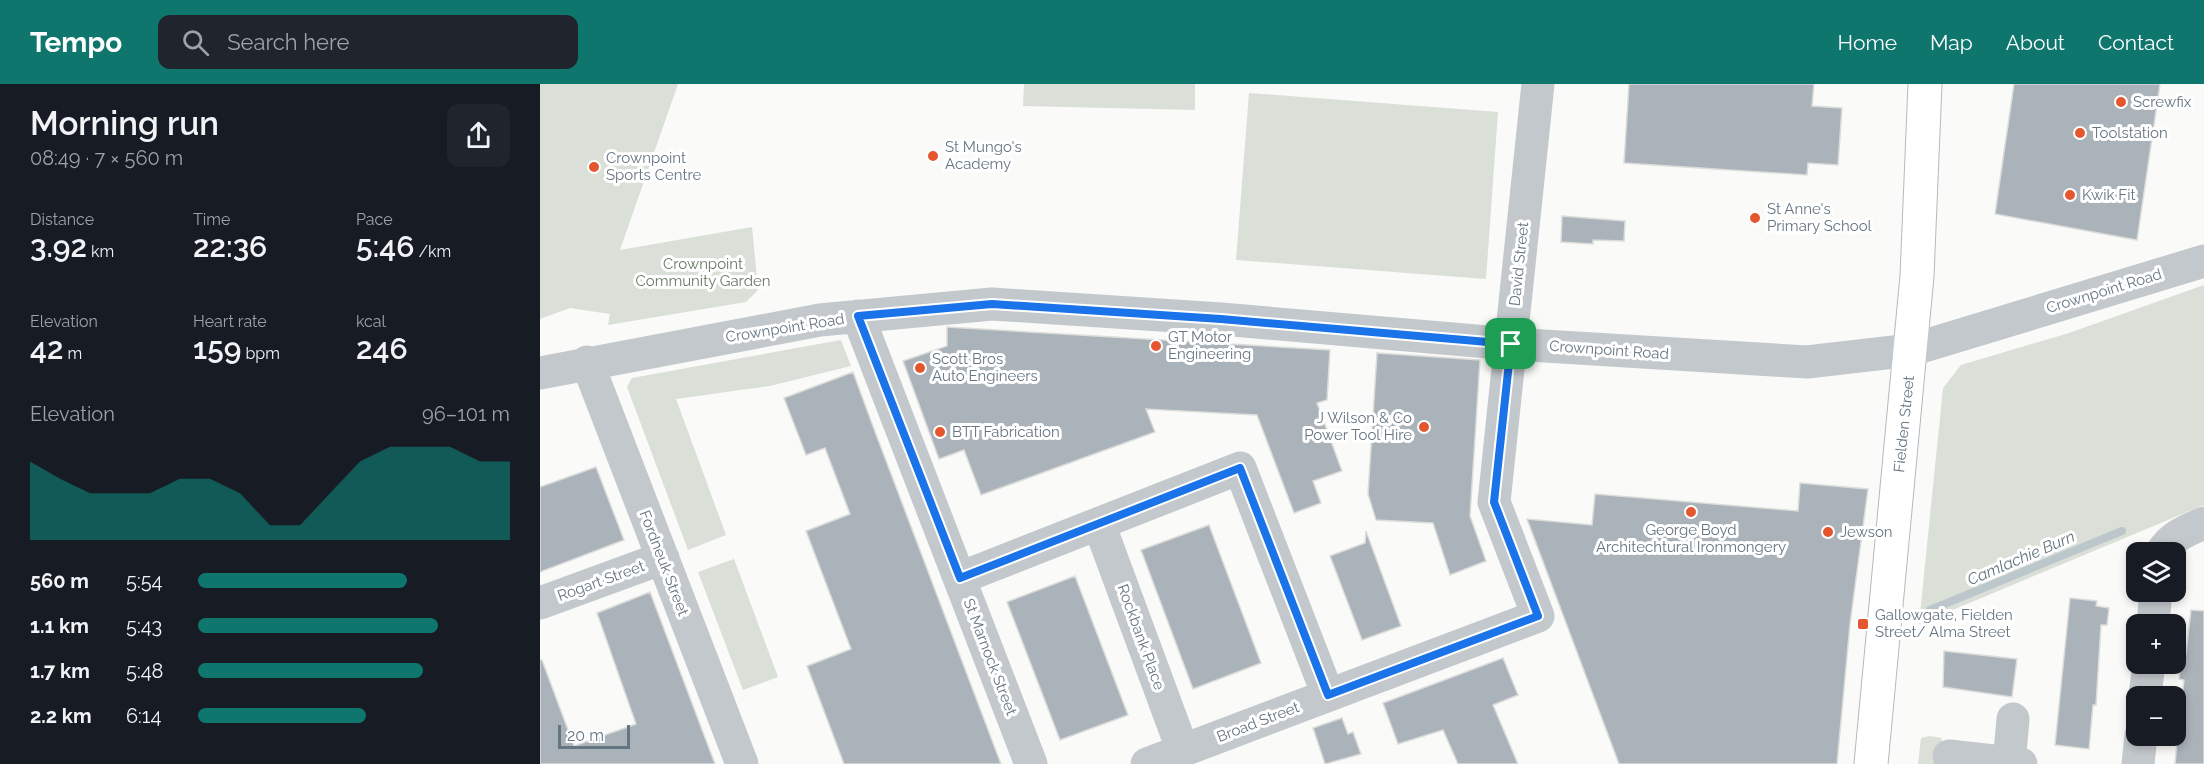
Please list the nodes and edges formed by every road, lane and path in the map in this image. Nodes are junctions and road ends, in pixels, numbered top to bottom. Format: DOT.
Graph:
graph roads {
  1 [pos="1538,84"];
  2 [pos="1925,84"];
  3 [pos="2204,261"];
  4 [pos="858,316"];
  5 [pos="1511,344"];
  6 [pos="1911,350"];
  7 [pos="587,362"];
  8 [pos="540,373"];
  9 [pos="1100,524"];
  10 [pos="2204,524"];
  11 [pos="2168,542"];
  12 [pos="663,558"];
  13 [pos="960,578"];
  14 [pos="540,603"];
  15 [pos="1538,616"];
  16 [pos="1328,695"];
  17 [pos="2013,719"];
  18 [pos="2140,746"];
  19 [pos="1183,751"];
  20 [pos="1949,756"];
  21 [pos="2015,763"];
  22 [pos="742,764"];
  23 [pos="1031,764"];
  24 [pos="1147,764"];
  25 [pos="1871,764"];
  26 [pos="2138,764"];
  1 -- 5 [label="street, David Street"];
  2 -- 6 [label="main road, Fielden Street"];
  3 -- 6 [label="street, Crownpoint Road"];
  4 -- 5 [label="street, Crownpoint Road"];
  4 -- 7 [label="street, Crownpoint Road"];
  4 -- 13 [label="street, St Marnock Street"];
  5 -- 6 [label="street, Crownpoint Road"];
  5 -- 15 [label="street, David Street"];
  6 -- 25 [label="main road, Fielden Street"];
  7 -- 8 [label="street, Crownpoint Road"];
  7 -- 12 [label="street, Fordneuk Street"];
  9 -- 13 [label="street"];
  9 -- 16 [label="street"];
  9 -- 19 [label="street, Rockbank Place"];
  10 -- 11 [label="street"];
  12 -- 14 [label="street, Rogart Street"];
  12 -- 22 [label="street, Fordneuk Street"];
  13 -- 23 [label="street, St Marnock Street"];
  15 -- 16 [label="street, Broad Street"];
  16 -- 19 [label="street, Broad Street"];
  17 -- 21 [label="street"];
  18 -- 26 [label="street"];
  19 -- 24 [label="street, Broad Street"];
  20 -- 21 [label="street"];
}
